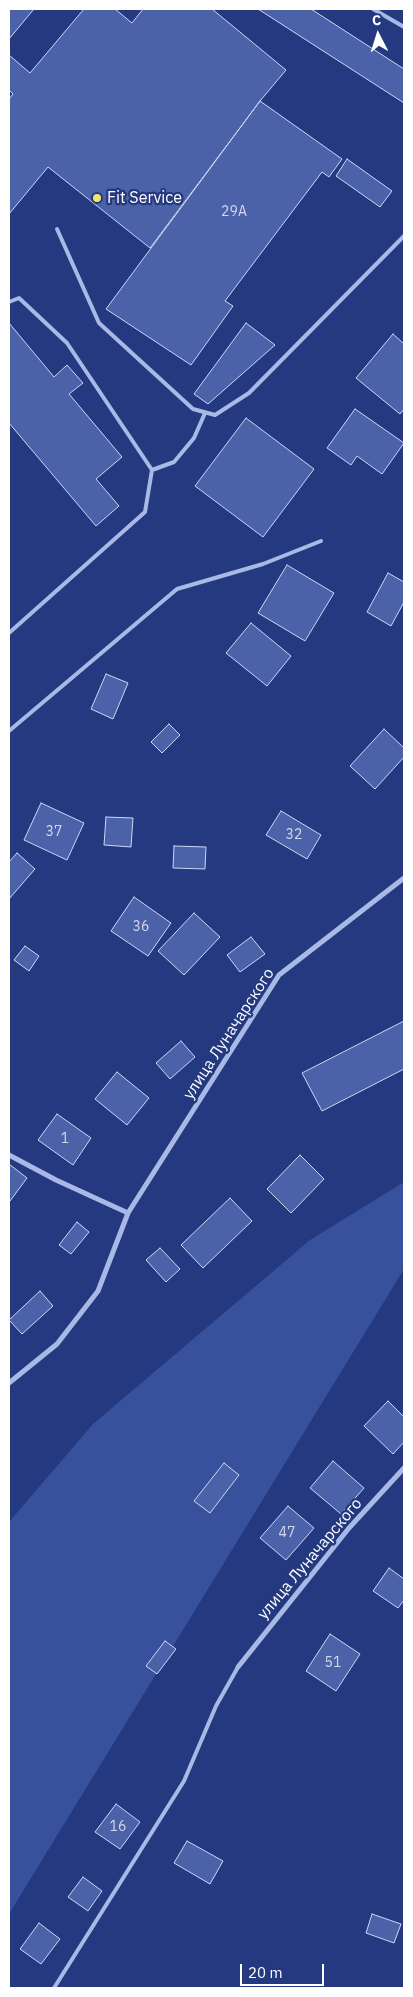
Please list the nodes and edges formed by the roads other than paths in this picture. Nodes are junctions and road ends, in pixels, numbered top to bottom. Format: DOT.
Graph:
graph roads {
  1 [pos="373,9"];
  2 [pos="404,27"];
  3 [pos="58,229"];
  4 [pos="404,236"];
  5 [pos="9,302"];
  6 [pos="205,412"];
  7 [pos="152,470"];
  8 [pos="321,541"];
  9 [pos="9,633"];
  10 [pos="9,731"];
  11 [pos="404,878"];
  12 [pos="9,1155"];
  13 [pos="128,1213"];
  14 [pos="9,1384"];
  15 [pos="404,1468"];
  16 [pos="238,1667"];
  17 [pos="54,1988"];
  1 -- 2 [label="lane"];
  3 -- 6 [label="lane"];
  4 -- 6 [label="lane"];
  5 -- 7 [label="lane"];
  6 -- 7 [label="lane"];
  7 -- 9 [label="lane"];
  8 -- 10 [label="lane"];
  11 -- 13 [label="street, улица Луначарского"];
  12 -- 13 [label="street"];
  13 -- 14 [label="street, улица Луначарского"];
  15 -- 16 [label="street, улица Луначарского"];
  16 -- 17 [label="lane"];
}
